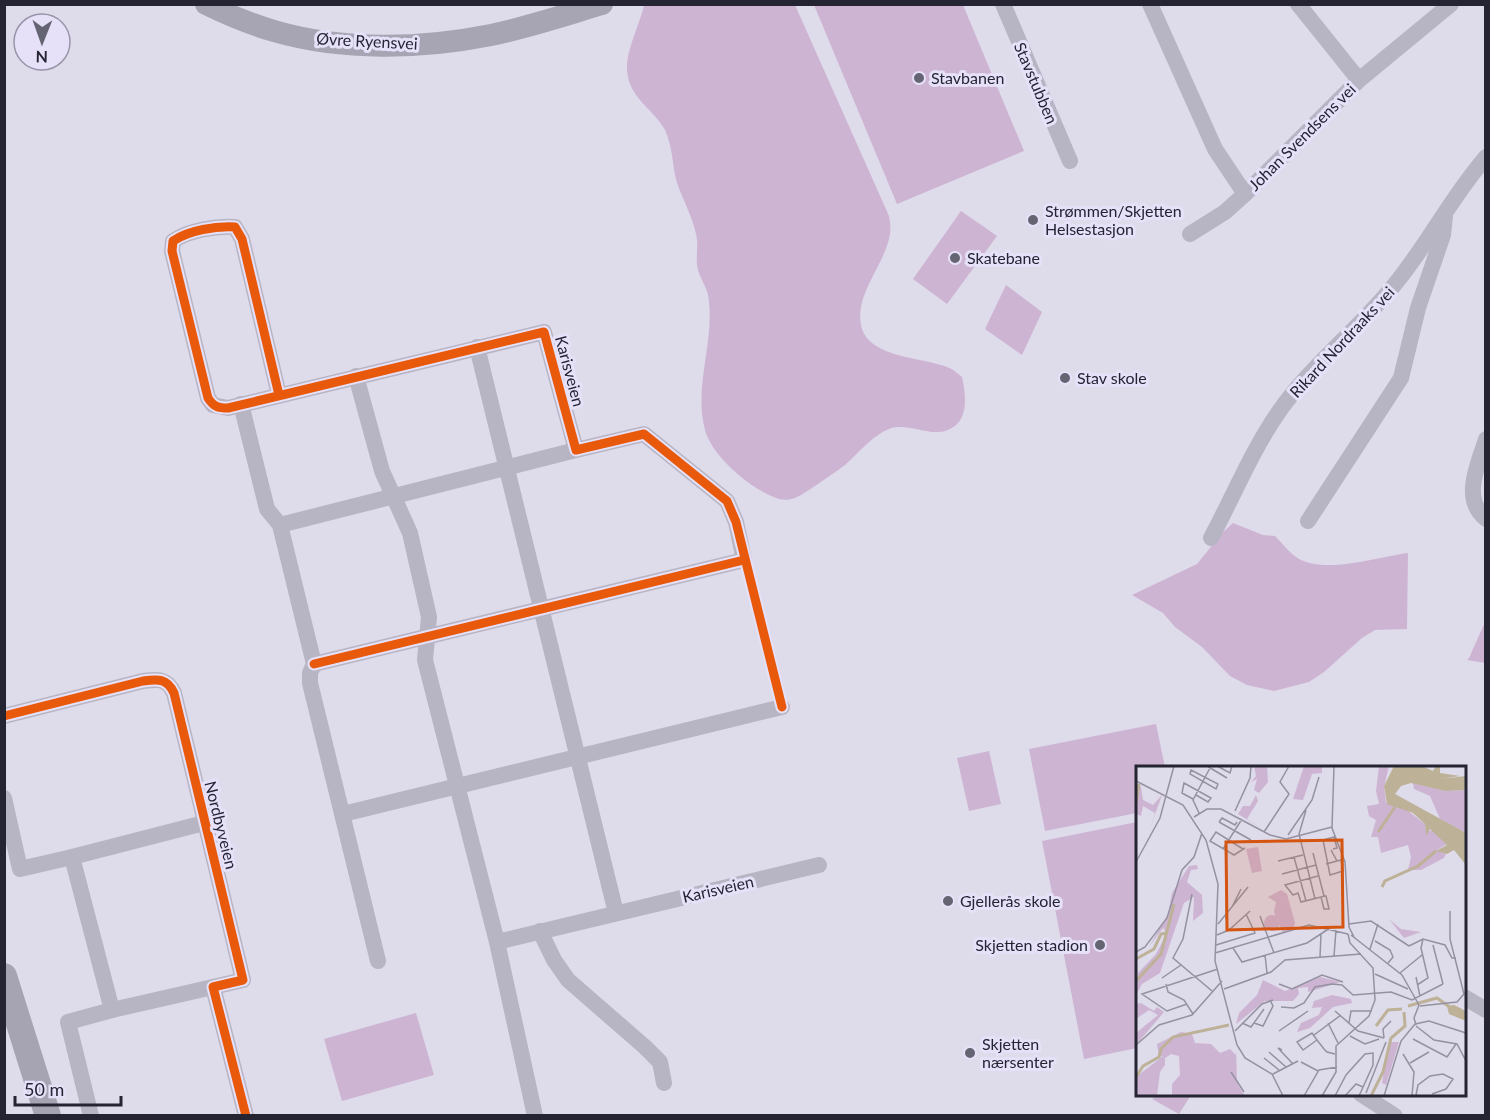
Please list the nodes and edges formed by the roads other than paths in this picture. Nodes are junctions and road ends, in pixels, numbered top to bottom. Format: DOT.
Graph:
graph roads {
  1 [pos="206,4"];
  2 [pos="602,4"];
  3 [pos="1003,4"];
  4 [pos="1150,4"];
  5 [pos="1298,4"];
  6 [pos="1451,4"];
  7 [pos="1359,80"];
  8 [pos="1485,157"];
  9 [pos="1070,161"];
  10 [pos="1245,194"];
  11 [pos="1445,212"];
  12 [pos="1190,234"];
  13 [pos="477,347"];
  14 [pos="356,376"];
  15 [pos="279,395"];
  16 [pos="241,404"];
  17 [pos="1485,439"];
  18 [pos="576,450"];
  19 [pos="507,468"];
  20 [pos="392,498"];
  21 [pos="1485,519"];
  22 [pos="1308,521"];
  23 [pos="280,525"];
  24 [pos="1211,538"];
  25 [pos="541,610"];
  26 [pos="427,638"];
  27 [pos="314,664"];
  28 [pos="782,707"];
  29 [pos="4,716"];
  30 [pos="577,757"];
  31 [pos="458,786"];
  32 [pos="4,798"];
  33 [pos="343,814"];
  34 [pos="204,823"];
  35 [pos="10,854"];
  36 [pos="72,857"];
  37 [pos="819,865"];
  38 [pos="616,913"];
  39 [pos="540,931"];
  40 [pos="497,942"];
  41 [pos="378,961"];
  42 [pos="4,976"];
  43 [pos="213,987"];
  44 [pos="1466,998"];
  45 [pos="112,1010"];
  46 [pos="1485,1010"];
  47 [pos="664,1083"];
  48 [pos="1363,1096"];
  49 [pos="48,1116"];
  50 [pos="91,1116"];
  51 [pos="246,1116"];
  52 [pos="535,1116"];
  53 [pos="1395,1116"];
  1 -- 2 [label="street, Øvre Ryensvei"];
  3 -- 9 [label="street, Stavstubben"];
  4 -- 10 [label="street, Johan Svendsens vei"];
  5 -- 7 [label="street, Johan Svendsens vei"];
  6 -- 7 [label="street, Johan Svendsens vei"];
  7 -- 10 [label="street, Johan Svendsens vei"];
  8 -- 11 [label="street, Rikard Nordraaks vei"];
  10 -- 12 [label="street, Johan Svendsens vei"];
  11 -- 22 [label="street, Rikard Nordraaks vei"];
  11 -- 24 [label="street, Rikard Nordraaks vei"];
  13 -- 14 [label="street, Karisveien"];
  13 -- 18 [label="street, Karisveien"];
  13 -- 19 [label="street"];
  14 -- 15 [label="street, Karisveien"];
  14 -- 20 [label="street"];
  15 -- 16 [label="street, Karisveien"];
  15 -- 16 [label="street, Karisveien"];
  16 -- 23 [label="street"];
  17 -- 21 [label="street"];
  18 -- 19 [label="street"];
  18 -- 25 [label="street"];
  19 -- 20 [label="street"];
  19 -- 25 [label="street"];
  20 -- 23 [label="street"];
  20 -- 26 [label="street"];
  23 -- 27 [label="street"];
  25 -- 26 [label="street"];
  25 -- 30 [label="street"];
  26 -- 27 [label="street"];
  26 -- 31 [label="street"];
  27 -- 33 [label="street"];
  28 -- 30 [label="street"];
  29 -- 34 [label="street, Nordbyveien"];
  30 -- 31 [label="street"];
  30 -- 38 [label="street"];
  31 -- 33 [label="street"];
  31 -- 40 [label="street"];
  32 -- 35 [label="street, Nordbyveien"];
  33 -- 41 [label="street"];
  34 -- 36 [label="street, Nordbyveien"];
  34 -- 43 [label="street, Nordbyveien"];
  35 -- 36 [label="street, Nordbyveien"];
  36 -- 45 [label="street"];
  37 -- 38 [label="street, Karisveien"];
  38 -- 39 [label="street, Karisveien"];
  39 -- 40 [label="street, Karisveien"];
  39 -- 47 [label="street"];
  40 -- 52 [label="street"];
  42 -- 49 [label="main road"];
  43 -- 45 [label="street, Nordbyveien"];
  43 -- 51 [label="street"];
  44 -- 46 [label="street"];
  45 -- 50 [label="street, Nordbyveien"];
  48 -- 53 [label="street"];
}
